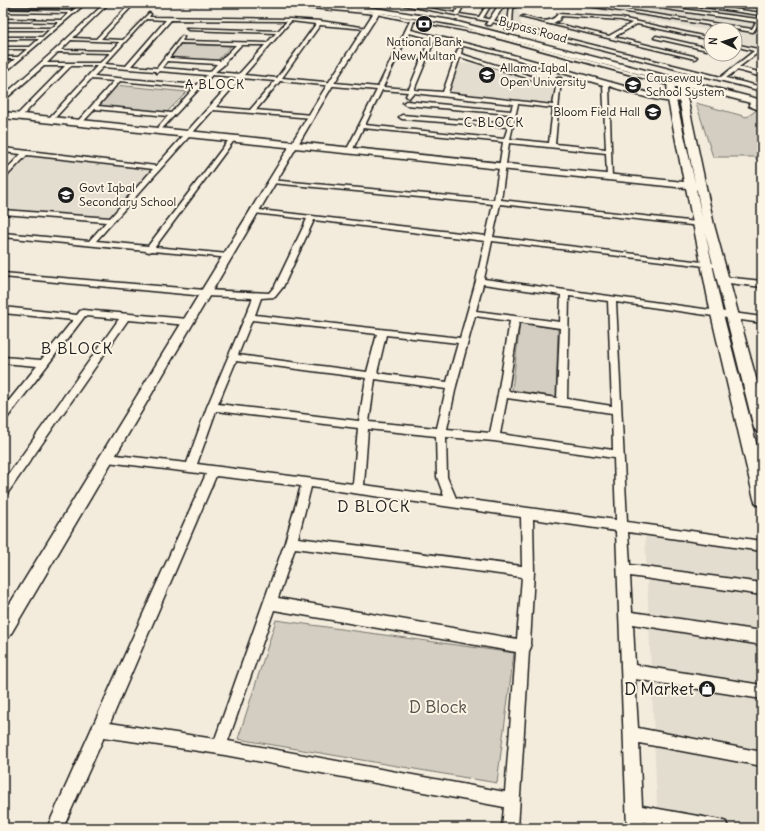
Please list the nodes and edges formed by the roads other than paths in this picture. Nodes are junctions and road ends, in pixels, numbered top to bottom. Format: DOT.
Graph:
graph roads {
  1 [pos="84,3"];
  2 [pos="107,3"];
  3 [pos="133,3"];
  4 [pos="150,3"];
  5 [pos="158,3"];
  6 [pos="293,3"];
  7 [pos="396,3"];
  8 [pos="438,3"];
  9 [pos="463,3"];
  10 [pos="490,3"];
  11 [pos="503,3"];
  12 [pos="522,3"];
  13 [pos="627,3"];
  14 [pos="671,3"];
  15 [pos="679,3"];
  16 [pos="739,3"];
  17 [pos="568,4"];
  18 [pos="573,4"];
  19 [pos="268,6"];
  20 [pos="762,6"];
  21 [pos="666,8"];
  22 [pos="376,9"];
  23 [pos="3,11"];
  24 [pos="12,11"];
  25 [pos="433,11"];
  26 [pos="73,12"];
  27 [pos="457,13"];
  28 [pos="263,14"];
  29 [pos="762,15"];
  30 [pos="660,16"];
  31 [pos="415,17"];
  32 [pos="145,18"];
  33 [pos="170,18"];
  34 [pos="197,18"];
  35 [pos="432,18"];
  36 [pos="481,18"];
  37 [pos="3,19"];
  38 [pos="261,19"];
  39 [pos="290,20"];
  40 [pos="63,21"];
  41 [pos="759,21"];
  42 [pos="320,22"];
  43 [pos="491,22"];
  44 [pos="638,22"];
  45 [pos="549,23"];
  46 [pos="509,27"];
  47 [pos="3,28"];
  48 [pos="366,28"];
  49 [pos="523,28"];
  50 [pos="53,29"];
  51 [pos="188,29"];
  52 [pos="668,30"];
  53 [pos="408,31"];
  54 [pos="582,31"];
  55 [pos="280,32"];
  56 [pos="433,36"];
  57 [pos="656,37"];
  58 [pos="703,37"];
  59 [pos="3,38"];
  60 [pos="42,38"];
  61 [pos="610,38"];
  62 [pos="69,39"];
  63 [pos="564,39"];
  64 [pos="97,40"];
  65 [pos="123,41"];
  66 [pos="179,42"];
  67 [pos="240,44"];
  68 [pos="269,44"];
  69 [pos="462,44"];
  70 [pos="526,45"];
  71 [pos="642,46"];
  72 [pos="743,47"];
  73 [pos="3,48"];
  74 [pos="31,48"];
  75 [pos="703,48"];
  76 [pos="519,49"];
  77 [pos="57,51"];
  78 [pos="760,51"];
  79 [pos="113,52"];
  80 [pos="513,52"];
  81 [pos="703,53"];
  82 [pos="458,56"];
  83 [pos="507,56"];
  84 [pos="3,58"];
  85 [pos="19,58"];
  86 [pos="695,58"];
  87 [pos="166,59"];
  88 [pos="690,61"];
  89 [pos="223,63"];
  90 [pos="43,64"];
  91 [pos="70,64"];
  92 [pos="101,65"];
  93 [pos="127,68"];
  94 [pos="736,68"];
  95 [pos="559,70"];
  96 [pos="4,71"];
  97 [pos="157,71"];
  98 [pos="210,75"];
  99 [pos="762,75"];
  100 [pos="240,76"];
  101 [pos="679,76"];
  102 [pos="90,77"];
  103 [pos="723,78"];
  104 [pos="118,80"];
  105 [pos="278,80"];
  106 [pos="606,84"];
  107 [pos="330,85"];
  108 [pos="558,86"];
  109 [pos="198,88"];
  110 [pos="379,89"];
  111 [pos="762,89"];
  112 [pos="411,91"];
  113 [pos="445,94"];
  114 [pos="762,94"];
  115 [pos="3,99"];
  116 [pos="678,100"];
  117 [pos="406,103"];
  118 [pos="516,103"];
  119 [pos="758,103"];
  120 [pos="94,107"];
  121 [pos="556,107"];
  122 [pos="211,108"];
  123 [pos="762,109"];
  124 [pos="252,111"];
  125 [pos="514,113"];
  126 [pos="3,115"];
  127 [pos="172,115"];
  128 [pos="18,117"];
  129 [pos="310,117"];
  130 [pos="402,117"];
  131 [pos="50,120"];
  132 [pos="79,123"];
  133 [pos="360,126"];
  134 [pos="511,126"];
  135 [pos="396,130"];
  136 [pos="158,131"];
  137 [pos="188,134"];
  138 [pos="233,138"];
  139 [pos="506,141"];
  140 [pos="552,145"];
  141 [pos="293,146"];
  142 [pos="3,150"];
  143 [pos="350,151"];
  144 [pos="609,151"];
  145 [pos="26,152"];
  146 [pos="503,166"];
  147 [pos="159,168"];
  148 [pos="3,177"];
  149 [pos="610,178"];
  150 [pos="272,182"];
  151 [pos="695,187"];
  152 [pos="497,202"];
  153 [pos="254,211"];
  154 [pos="3,212"];
  155 [pos="311,218"];
  156 [pos="113,220"];
  157 [pos="703,225"];
  158 [pos="3,235"];
  159 [pos="488,239"];
  160 [pos="90,244"];
  161 [pos="149,250"];
  162 [pos="228,256"];
  163 [pos="713,266"];
  164 [pos="3,275"];
  165 [pos="724,280"];
  166 [pos="480,281"];
  167 [pos="762,284"];
  168 [pos="205,293"];
  169 [pos="565,293"];
  170 [pos="258,296"];
  171 [pos="612,299"];
  172 [pos="3,310"];
  173 [pos="472,313"];
  174 [pos="717,314"];
  175 [pos="126,316"];
  176 [pos="733,316"];
  177 [pos="250,317"];
  178 [pos="79,318"];
  179 [pos="515,319"];
  180 [pos="762,320"];
  181 [pos="188,322"];
  182 [pos="565,326"];
  183 [pos="382,332"];
  184 [pos="463,341"];
  185 [pos="233,357"];
  186 [pos="3,360"];
  187 [pos="43,363"];
  188 [pos="371,376"];
  189 [pos="451,386"];
  190 [pos="503,394"];
  191 [pos="3,398"];
  192 [pos="15,399"];
  193 [pos="562,403"];
  194 [pos="212,407"];
  195 [pos="617,410"];
  196 [pos="3,415"];
  197 [pos="760,415"];
  198 [pos="363,425"];
  199 [pos="762,428"];
  200 [pos="441,433"];
  201 [pos="494,437"];
  202 [pos="619,455"];
  203 [pos="107,458"];
  204 [pos="191,467"];
  205 [pos="213,471"];
  206 [pos="307,482"];
  207 [pos="358,488"];
  208 [pos="3,491"];
  209 [pos="762,499"];
  210 [pos="451,501"];
  211 [pos="527,513"];
  212 [pos="622,527"];
  213 [pos="291,542"];
  214 [pos="762,546"];
  215 [pos="624,570"];
  216 [pos="528,572"];
  217 [pos="762,589"];
  218 [pos="269,603"];
  219 [pos="7,616"];
  220 [pos="626,617"];
  221 [pos="3,631"];
  222 [pos="762,638"];
  223 [pos="524,647"];
  224 [pos="628,671"];
  225 [pos="762,692"];
  226 [pos="100,729"];
  227 [pos="631,734"];
  228 [pos="219,747"];
  229 [pos="762,759"];
  230 [pos="512,801"];
  231 [pos="635,820"];
  232 [pos="54,828"];
  233 [pos="510,828"];
  234 [pos="720,828"];
  1 -- 26 [label="street"];
  2 -- 62 [label="street"];
  3 -- 64 [label="street"];
  4 -- 5 [label="street"];
  5 -- 19 [label="street"];
  5 -- 32 [label="street"];
  6 -- 22 [label="main road, Bypass Road"];
  7 -- 25 [label="street"];
  8 -- 25 [label="street"];
  9 -- 27 [label="street"];
  10 -- 36 [label="street"];
  11 -- 43 [label="street"];
  12 -- 46 [label="street"];
  13 -- 21 [label="street"];
  14 -- 21 [label="street"];
  15 -- 29 [label="street"];
  16 -- 20 [label="street"];
  17 -- 18 [label="street"];
  18 -- 30 [label="street"];
  19 -- 22 [label="street"];
  21 -- 30 [label="street"];
  21 -- 41 [label="street"];
  22 -- 25 [label="main road"];
  22 -- 31 [label="main road, Bypass Road"];
  22 -- 48 [label="street"];
  23 -- 24 [label="street"];
  24 -- 26 [label="street"];
  24 -- 37 [label="street"];
  25 -- 27 [label="street"];
  25 -- 31 [label="main road"];
  25 -- 35 [label="main road"];
  25 -- 43 [label="main road"];
  26 -- 40 [label="street"];
  27 -- 36 [label="street"];
  28 -- 38 [label="street"];
  29 -- 41 [label="street"];
  30 -- 41 [label="street"];
  31 -- 35 [label="main road, Bypass Road"];
  31 -- 53 [label="street"];
  31 -- 70 [label="street"];
  32 -- 33 [label="street"];
  32 -- 65 [label="street"];
  33 -- 34 [label="street"];
  33 -- 93 [label="street"];
  34 -- 38 [label="street"];
  34 -- 51 [label="street"];
  35 -- 101 [label="main road, Bypass Road"];
  36 -- 43 [label="street"];
  37 -- 40 [label="street"];
  38 -- 39 [label="street"];
  39 -- 42 [label="street"];
  39 -- 55 [label="street"];
  40 -- 50 [label="street"];
  42 -- 48 [label="street"];
  42 -- 105 [label="street"];
  43 -- 46 [label="main road"];
  44 -- 45 [label="street"];
  44 -- 52 [label="street"];
  44 -- 61 [label="street"];
  45 -- 49 [label="street"];
  45 -- 54 [label="street"];
  46 -- 49 [label="street"];
  46 -- 101 [label="main road"];
  47 -- 50 [label="street"];
  48 -- 107 [label="street"];
  49 -- 63 [label="street"];
  50 -- 60 [label="street"];
  51 -- 55 [label="street"];
  51 -- 66 [label="street"];
  52 -- 57 [label="street"];
  52 -- 58 [label="street"];
  53 -- 56 [label="street"];
  53 -- 110 [label="street"];
  54 -- 61 [label="street"];
  54 -- 63 [label="street"];
  55 -- 68 [label="street"];
  56 -- 69 [label="street"];
  56 -- 112 [label="street"];
  57 -- 71 [label="street"];
  57 -- 75 [label="street"];
  59 -- 60 [label="street"];
  60 -- 74 [label="street"];
  61 -- 71 [label="street"];
  62 -- 64 [label="street"];
  62 -- 77 [label="street"];
  63 -- 101 [label="street"];
  64 -- 65 [label="street"];
  65 -- 79 [label="street"];
  66 -- 67 [label="street"];
  66 -- 87 [label="street"];
  67 -- 68 [label="street"];
  67 -- 89 [label="street"];
  68 -- 100 [label="street"];
  69 -- 82 [label="street"];
  69 -- 83 [label="street"];
  70 -- 76 [label="street"];
  70 -- 101 [label="street"];
  71 -- 86 [label="street"];
  72 -- 78 [label="street"];
  73 -- 74 [label="street"];
  74 -- 85 [label="street"];
  77 -- 79 [label="street"];
  77 -- 90 [label="street"];
  78 -- 94 [label="street"];
  79 -- 92 [label="street"];
  80 -- 83 [label="street"];
  81 -- 86 [label="street"];
  82 -- 108 [label="street"];
  82 -- 113 [label="street"];
  83 -- 95 [label="street"];
  84 -- 85 [label="street"];
  85 -- 96 [label="street"];
  86 -- 88 [label="street"];
  87 -- 89 [label="street"];
  87 -- 97 [label="street"];
  89 -- 98 [label="street"];
  90 -- 91 [label="street"];
  90 -- 115 [label="street"];
  91 -- 92 [label="street"];
  91 -- 128 [label="street"];
  92 -- 93 [label="street"];
  92 -- 102 [label="street"];
  93 -- 97 [label="street"];
  94 -- 99 [label="street"];
  94 -- 103 [label="street"];
  95 -- 106 [label="street"];
  95 -- 108 [label="street"];
  97 -- 98 [label="street"];
  98 -- 100 [label="street"];
  98 -- 109 [label="street"];
  100 -- 105 [label="street"];
  100 -- 122 [label="street"];
  101 -- 103 [label="street"];
  101 -- 114 [label="main road"];
  101 -- 116 [label="main road"];
  101 -- 119 [label="main road, Bypass Road"];
  102 -- 104 [label="street"];
  102 -- 131 [label="street"];
  103 -- 111 [label="street"];
  104 -- 109 [label="street"];
  104 -- 120 [label="street"];
  105 -- 107 [label="street"];
  105 -- 124 [label="street"];
  106 -- 116 [label="street"];
  106 -- 144 [label="street"];
  107 -- 110 [label="street"];
  107 -- 129 [label="street"];
  108 -- 121 [label="street"];
  109 -- 127 [label="street"];
  110 -- 112 [label="street"];
  110 -- 133 [label="street"];
  112 -- 113 [label="street"];
  112 -- 117 [label="street"];
  113 -- 118 [label="street"];
  116 -- 151 [label="main road"];
  117 -- 125 [label="street"];
  117 -- 130 [label="street"];
  118 -- 121 [label="street"];
  118 -- 125 [label="street"];
  119 -- 123 [label="street"];
  120 -- 127 [label="street"];
  120 -- 132 [label="street"];
  121 -- 140 [label="street"];
  122 -- 124 [label="street"];
  122 -- 137 [label="street"];
  124 -- 129 [label="street"];
  125 -- 134 [label="street"];
  126 -- 128 [label="main road"];
  127 -- 136 [label="street"];
  128 -- 131 [label="main road"];
  129 -- 141 [label="street"];
  130 -- 134 [label="street"];
  130 -- 135 [label="street"];
  131 -- 132 [label="main road"];
  132 -- 136 [label="main road"];
  133 -- 135 [label="street"];
  133 -- 143 [label="street"];
  134 -- 139 [label="street"];
  135 -- 139 [label="street"];
  136 -- 137 [label="main road"];
  137 -- 138 [label="main road"];
  137 -- 147 [label="street"];
  138 -- 141 [label="main road"];
  138 -- 161 [label="street"];
  139 -- 140 [label="street"];
  139 -- 146 [label="street"];
  140 -- 144 [label="street"];
  141 -- 143 [label="main road"];
  141 -- 150 [label="street"];
  142 -- 145 [label="street"];
  143 -- 146 [label="main road"];
  144 -- 149 [label="street"];
  145 -- 147 [label="street"];
  145 -- 148 [label="street"];
  146 -- 149 [label="main road"];
  146 -- 152 [label="street"];
  147 -- 156 [label="street"];
  149 -- 151 [label="main road"];
  150 -- 152 [label="street"];
  150 -- 153 [label="street"];
  151 -- 157 [label="main road"];
  152 -- 157 [label="street"];
  152 -- 159 [label="street"];
  153 -- 155 [label="street"];
  153 -- 162 [label="street"];
  154 -- 156 [label="street"];
  155 -- 159 [label="street"];
  155 -- 170 [label="street"];
  156 -- 160 [label="street"];
  157 -- 163 [label="main road"];
  158 -- 160 [label="street"];
  159 -- 163 [label="street"];
  159 -- 166 [label="street"];
  160 -- 161 [label="street"];
  161 -- 162 [label="street"];
  162 -- 168 [label="street"];
  163 -- 165 [label="main road"];
  163 -- 174 [label="main road"];
  164 -- 168 [label="street"];
  165 -- 167 [label="street"];
  165 -- 176 [label="main road"];
  166 -- 169 [label="street"];
  166 -- 173 [label="street"];
  168 -- 170 [label="street"];
  168 -- 181 [label="street"];
  169 -- 171 [label="street"];
  169 -- 182 [label="street"];
  170 -- 177 [label="street"];
  171 -- 174 [label="street"];
  171 -- 195 [label="street"];
  172 -- 178 [label="street"];
  173 -- 179 [label="street"];
  173 -- 184 [label="street"];
  174 -- 176 [label="street"];
  174 -- 209 [label="main road"];
  175 -- 178 [label="street"];
  175 -- 181 [label="street"];
  175 -- 208 [label="street"];
  176 -- 180 [label="street"];
  176 -- 197 [label="main road"];
  177 -- 183 [label="street"];
  177 -- 185 [label="street"];
  178 -- 187 [label="street"];
  179 -- 182 [label="street"];
  179 -- 190 [label="street"];
  181 -- 203 [label="street"];
  182 -- 193 [label="street"];
  183 -- 184 [label="street"];
  183 -- 188 [label="street"];
  184 -- 189 [label="street"];
  185 -- 188 [label="street"];
  185 -- 194 [label="street"];
  186 -- 187 [label="street"];
  187 -- 192 [label="street"];
  188 -- 189 [label="street"];
  188 -- 198 [label="street"];
  189 -- 200 [label="street"];
  190 -- 193 [label="street"];
  190 -- 201 [label="street"];
  191 -- 192 [label="street"];
  192 -- 196 [label="street"];
  193 -- 195 [label="street"];
  194 -- 198 [label="street"];
  194 -- 204 [label="street"];
  195 -- 202 [label="street"];
  197 -- 199 [label="main road"];
  198 -- 200 [label="street"];
  198 -- 207 [label="street"];
  200 -- 201 [label="street"];
  200 -- 210 [label="street"];
  201 -- 202 [label="street"];
  202 -- 212 [label="street"];
  203 -- 204 [label="street"];
  203 -- 219 [label="street"];
  204 -- 205 [label="street"];
  205 -- 206 [label="street"];
  205 -- 226 [label="street"];
  206 -- 207 [label="street"];
  206 -- 213 [label="street"];
  207 -- 210 [label="street"];
  210 -- 211 [label="street"];
  211 -- 212 [label="street"];
  211 -- 216 [label="street"];
  212 -- 214 [label="street"];
  212 -- 215 [label="street"];
  213 -- 216 [label="street"];
  213 -- 218 [label="street"];
  215 -- 217 [label="street"];
  215 -- 220 [label="street"];
  216 -- 223 [label="street"];
  218 -- 223 [label="street"];
  218 -- 228 [label="street"];
  219 -- 221 [label="street"];
  220 -- 222 [label="street"];
  220 -- 224 [label="street"];
  223 -- 230 [label="street"];
  224 -- 225 [label="street"];
  224 -- 227 [label="street"];
  226 -- 228 [label="street"];
  226 -- 232 [label="street"];
  227 -- 229 [label="street"];
  227 -- 231 [label="street"];
  228 -- 230 [label="street"];
  230 -- 233 [label="street"];
  231 -- 234 [label="street"];
}
